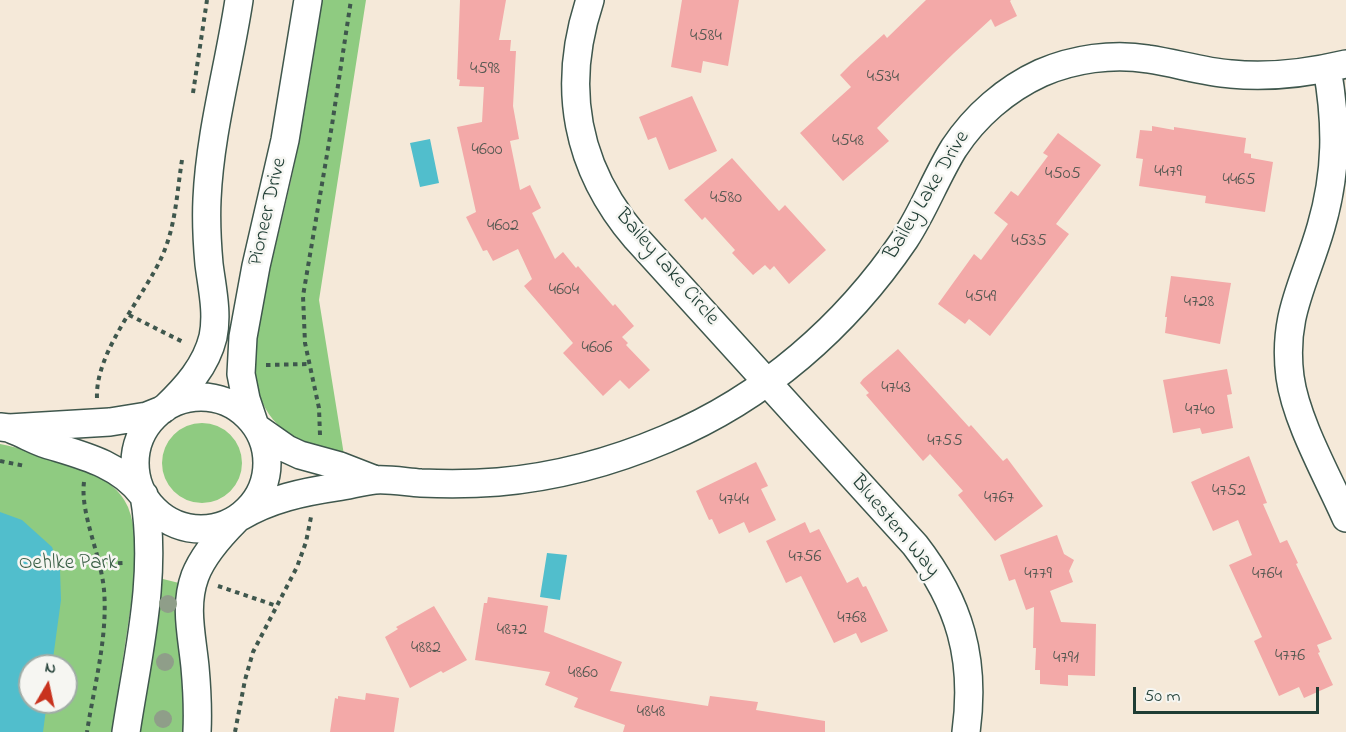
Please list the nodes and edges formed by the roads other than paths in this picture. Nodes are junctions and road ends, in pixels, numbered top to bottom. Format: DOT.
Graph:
graph roads {
  1 [pos="239,0"];
  2 [pos="308,0"];
  3 [pos="591,0"];
  4 [pos="1337,66"];
  5 [pos="768,383"];
  6 [pos="164,409"];
  7 [pos="256,426"];
  8 [pos="5,427"];
  9 [pos="376,480"];
  10 [pos="143,495"];
  11 [pos="238,518"];
  12 [pos="1346,518"];
  13 [pos="126,732"];
  14 [pos="197,732"];
  15 [pos="966,732"];
  1 -- 6 [label="street"];
  2 -- 7 [label="street, Pioneer Drive"];
  3 -- 5 [label="street, Bailey Lake Circle"];
  4 -- 5 [label="street, Bailey Lake Drive"];
  4 -- 12 [label="street"];
  5 -- 9 [label="street, Bailey Lake Drive"];
  5 -- 15 [label="street, Bluestem Way"];
  6 -- 7 [label="street"];
  6 -- 8 [label="street"];
  6 -- 10 [label="street"];
  7 -- 9 [label="street, Bailey Lake Drive"];
  7 -- 11 [label="street"];
  8 -- 10 [label="street"];
  9 -- 11 [label="street, Bailey Lake Drive"];
  10 -- 11 [label="street"];
  10 -- 13 [label="street"];
  11 -- 14 [label="street"];
}
